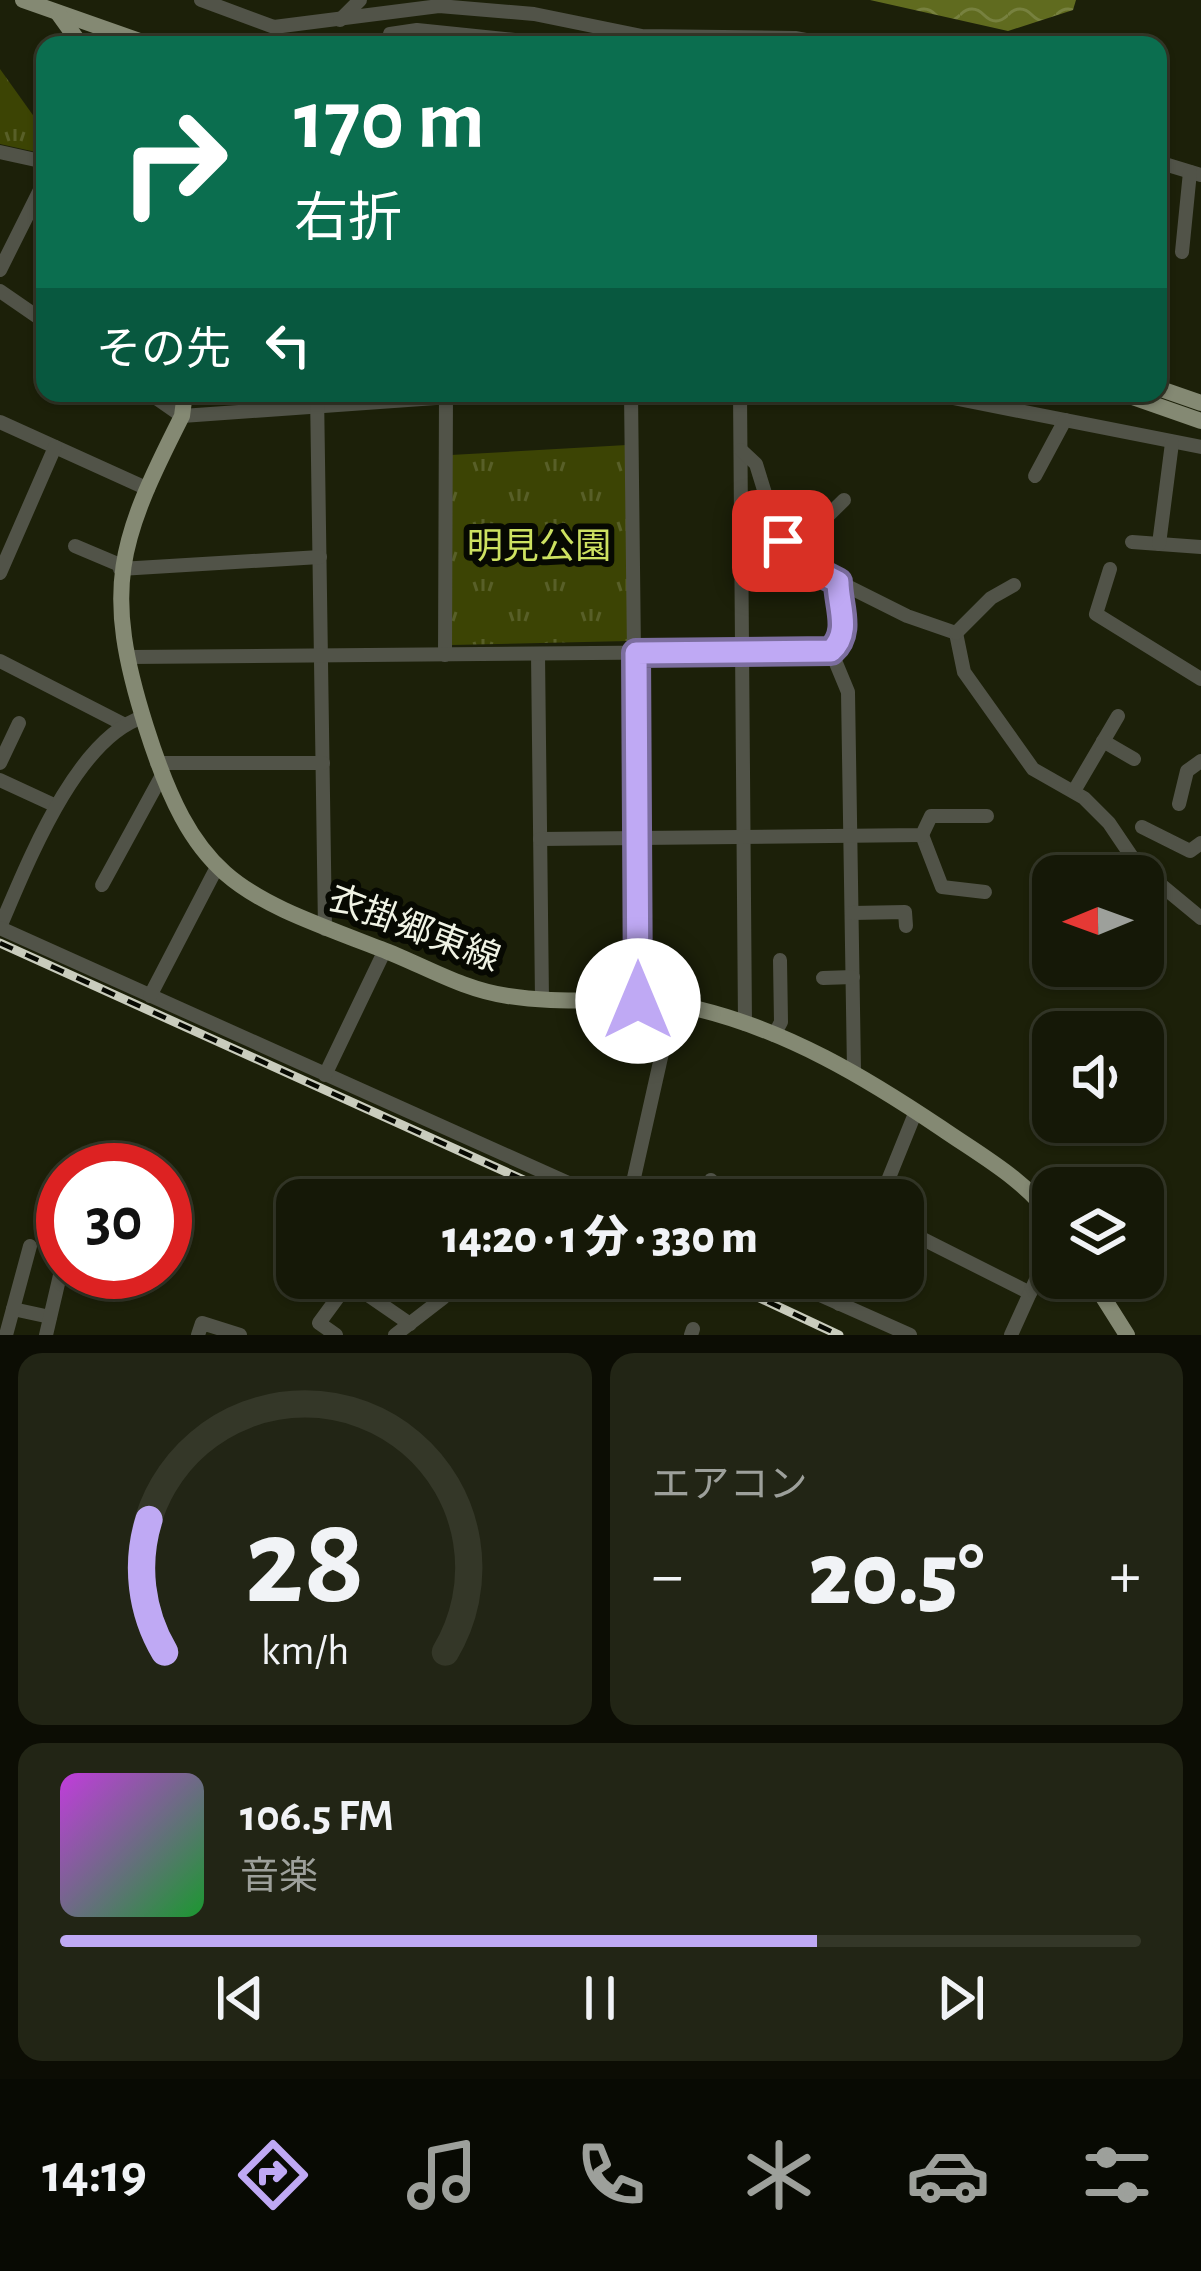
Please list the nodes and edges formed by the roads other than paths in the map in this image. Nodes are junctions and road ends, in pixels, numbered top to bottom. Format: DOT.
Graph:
graph roads {
  1 [pos="22,0"];
  2 [pos="201,0"];
  3 [pos="360,0"];
  4 [pos="52,6"];
  5 [pos="340,20"];
  6 [pos="74,36"];
  7 [pos="128,36"];
  8 [pos="389,36"];
  9 [pos="475,36"];
  10 [pos="642,36"];
  11 [pos="0,152"];
  12 [pos="36,160"];
  13 [pos="1195,173"];
  14 [pos="36,198"];
  15 [pos="1182,252"];
  16 [pos="0,270"];
  17 [pos="0,291"];
  18 [pos="36,316"];
  19 [pos="1167,391"];
  20 [pos="162,402"];
  21 [pos="184,402"];
  22 [pos="300,402"];
  23 [pos="317,402"];
  24 [pos="446,402"];
  25 [pos="631,402"];
  26 [pos="740,402"];
  27 [pos="969,402"];
  28 [pos="1147,402"];
  29 [pos="1201,403"];
  30 [pos="182,416"];
  31 [pos="1065,420"];
  32 [pos="1201,421"];
  33 [pos="0,422"];
  34 [pos="1172,442"];
  35 [pos="55,447"];
  36 [pos="1201,447"];
  37 [pos="741,450"];
  38 [pos="1035,476"];
  39 [pos="148,489"];
  40 [pos="844,500"];
  41 [pos="1132,542"];
  42 [pos="1159,544"];
  43 [pos="75,546"];
  44 [pos="1201,547"];
  45 [pos="791,552"];
  46 [pos="320,557"];
  47 [pos="120,567"];
  48 [pos="1110,569"];
  49 [pos="0,573"];
  50 [pos="838,582"];
  51 [pos="1014,585"];
  52 [pos="956,634"];
  53 [pos="831,651"];
  54 [pos="744,652"];
  55 [pos="636,653"];
  56 [pos="538,654"];
  57 [pos="445,655"];
  58 [pos="321,656"];
  59 [pos="129,657"];
  60 [pos="0,661"];
  61 [pos="1201,679"];
  62 [pos="1118,716"];
  63 [pos="143,717"];
  64 [pos="19,723"];
  65 [pos="123,724"];
  66 [pos="1103,741"];
  67 [pos="1134,759"];
  68 [pos="1201,761"];
  69 [pos="0,763"];
  70 [pos="323,763"];
  71 [pos="159,770"];
  72 [pos="0,780"];
  73 [pos="1073,791"];
  74 [pos="1179,804"];
  75 [pos="54,805"];
  76 [pos="987,816"];
  77 [pos="1142,827"];
  78 [pos="922,835"];
  79 [pos="745,836"];
  80 [pos="850,836"];
  81 [pos="637,837"];
  82 [pos="540,839"];
  83 [pos="1201,843"];
  84 [pos="216,869"];
  85 [pos="102,885"];
  86 [pos="985,892"];
  87 [pos="852,913"];
  88 [pos="1201,918"];
  89 [pos="906,926"];
  90 [pos="0,928"];
  91 [pos="325,929"];
  92 [pos="385,950"];
  93 [pos="780,960"];
  94 [pos="853,977"];
  95 [pos="823,978"];
  96 [pos="150,996"];
  97 [pos="542,1000"];
  98 [pos="638,1001"];
  99 [pos="673,1004"];
  100 [pos="745,1024"];
  101 [pos="774,1035"];
  102 [pos="854,1071"];
  103 [pos="325,1075"];
  104 [pos="916,1112"];
  105 [pos="559,1179"];
  106 [pos="634,1179"];
  107 [pos="889,1179"];
  108 [pos="1032,1199"];
  109 [pos="924,1240"];
  110 [pos="30,1246"];
  111 [pos="1032,1289"];
  112 [pos="1030,1293"];
  113 [pos="54,1299"];
  114 [pos="337,1299"];
  115 [pos="376,1299"];
  116 [pos="442,1299"];
  117 [pos="828,1299"];
  118 [pos="841,1299"];
  119 [pos="1104,1299"];
  120 [pos="839,1304"];
  121 [pos="13,1309"];
  122 [pos="50,1317"];
  123 [pos="410,1324"];
  124 [pos="6,1335"];
  125 [pos="46,1335"];
  126 [pos="198,1335"];
  127 [pos="240,1335"];
  128 [pos="336,1335"];
  129 [pos="395,1335"];
  130 [pos="910,1335"];
  131 [pos="1011,1335"];
  132 [pos="1126,1335"];
  1 -- 4 [label="main road"];
  2 -- 5 [label="street"];
  3 -- 5 [label="street"];
  4 -- 6 [label="main road"];
  4 -- 7 [label="main road"];
  5 -- 10 [label="street"];
  8 -- 9 [label="street"];
  11 -- 12 [label="street"];
  13 -- 15 [label="street"];
  14 -- 16 [label="street"];
  17 -- 18 [label="street"];
  19 -- 29 [label="main road"];
  20 -- 30 [label="street"];
  21 -- 30 [label="main road, 衣掛郷東線"];
  22 -- 30 [label="street"];
  23 -- 46 [label="street"];
  24 -- 57 [label="street"];
  25 -- 55 [label="street"];
  26 -- 37 [label="street"];
  27 -- 31 [label="street"];
  28 -- 32 [label="main road"];
  30 -- 39 [label="main road, 衣掛郷東線"];
  31 -- 34 [label="street"];
  31 -- 38 [label="street"];
  33 -- 35 [label="street"];
  34 -- 36 [label="street"];
  34 -- 42 [label="street"];
  35 -- 39 [label="street"];
  35 -- 49 [label="street"];
  37 -- 45 [label="street"];
  37 -- 54 [label="street"];
  39 -- 47 [label="main road, 衣掛郷東線"];
  40 -- 45 [label="street"];
  41 -- 42 [label="street"];
  42 -- 44 [label="street"];
  43 -- 47 [label="street"];
  45 -- 50 [label="street"];
  46 -- 47 [label="street"];
  46 -- 58 [label="street"];
  47 -- 59 [label="main road, 衣掛郷東線"];
  48 -- 61 [label="street"];
  50 -- 52 [label="street"];
  50 -- 53 [label="street"];
  51 -- 52 [label="street"];
  52 -- 73 [label="street"];
  53 -- 54 [label="street"];
  53 -- 80 [label="street"];
  54 -- 55 [label="street"];
  54 -- 79 [label="street"];
  55 -- 56 [label="street"];
  55 -- 81 [label="street"];
  56 -- 57 [label="street"];
  56 -- 82 [label="street"];
  57 -- 58 [label="street"];
  58 -- 59 [label="street"];
  58 -- 70 [label="street"];
  59 -- 63 [label="main road, 衣掛郷東線"];
  60 -- 65 [label="street"];
  62 -- 66 [label="street"];
  63 -- 65 [label="street"];
  63 -- 71 [label="main road, 衣掛郷東線"];
  64 -- 69 [label="street"];
  65 -- 75 [label="street"];
  66 -- 67 [label="street"];
  66 -- 73 [label="street"];
  68 -- 74 [label="street"];
  70 -- 71 [label="street"];
  70 -- 91 [label="street"];
  71 -- 84 [label="main road, 衣掛郷東線"];
  71 -- 85 [label="street"];
  72 -- 75 [label="street"];
  73 -- 88 [label="street"];
  75 -- 90 [label="street"];
  76 -- 78 [label="street"];
  77 -- 83 [label="street"];
  78 -- 80 [label="street"];
  78 -- 86 [label="street"];
  79 -- 80 [label="street"];
  79 -- 81 [label="street"];
  79 -- 100 [label="street"];
  80 -- 87 [label="street"];
  81 -- 82 [label="street"];
  81 -- 98 [label="street"];
  82 -- 97 [label="street"];
  84 -- 91 [label="main road, 衣掛郷東線"];
  84 -- 96 [label="street"];
  87 -- 89 [label="street"];
  87 -- 94 [label="street"];
  90 -- 96 [label="street"];
  91 -- 92 [label="main road, 衣掛郷東線"];
  92 -- 97 [label="main road, 衣掛郷東線"];
  92 -- 103 [label="street"];
  93 -- 101 [label="street"];
  94 -- 95 [label="street"];
  94 -- 102 [label="street"];
  96 -- 103 [label="street"];
  97 -- 98 [label="main road, 衣掛郷東線"];
  98 -- 99 [label="main road, 衣掛郷東線"];
  99 -- 100 [label="main road, 衣掛郷東線"];
  99 -- 106 [label="street"];
  100 -- 101 [label="main road, 衣掛郷東線"];
  101 -- 102 [label="main road, 衣掛郷東線"];
  102 -- 104 [label="main road, 衣掛郷東線"];
  103 -- 105 [label="street"];
  104 -- 107 [label="street"];
  104 -- 108 [label="main road, 衣掛郷東線"];
  109 -- 112 [label="street"];
  110 -- 121 [label="street"];
  111 -- 112 [label="street"];
  112 -- 131 [label="street"];
  113 -- 122 [label="street"];
  114 -- 128 [label="street"];
  115 -- 123 [label="street"];
  116 -- 123 [label="street"];
  117 -- 120 [label="street"];
  118 -- 120 [label="street"];
  119 -- 132 [label="main road"];
  120 -- 130 [label="street"];
  121 -- 122 [label="street"];
  121 -- 124 [label="street"];
  122 -- 125 [label="street"];
  123 -- 129 [label="street"];
  126 -- 127 [label="street"];
}
